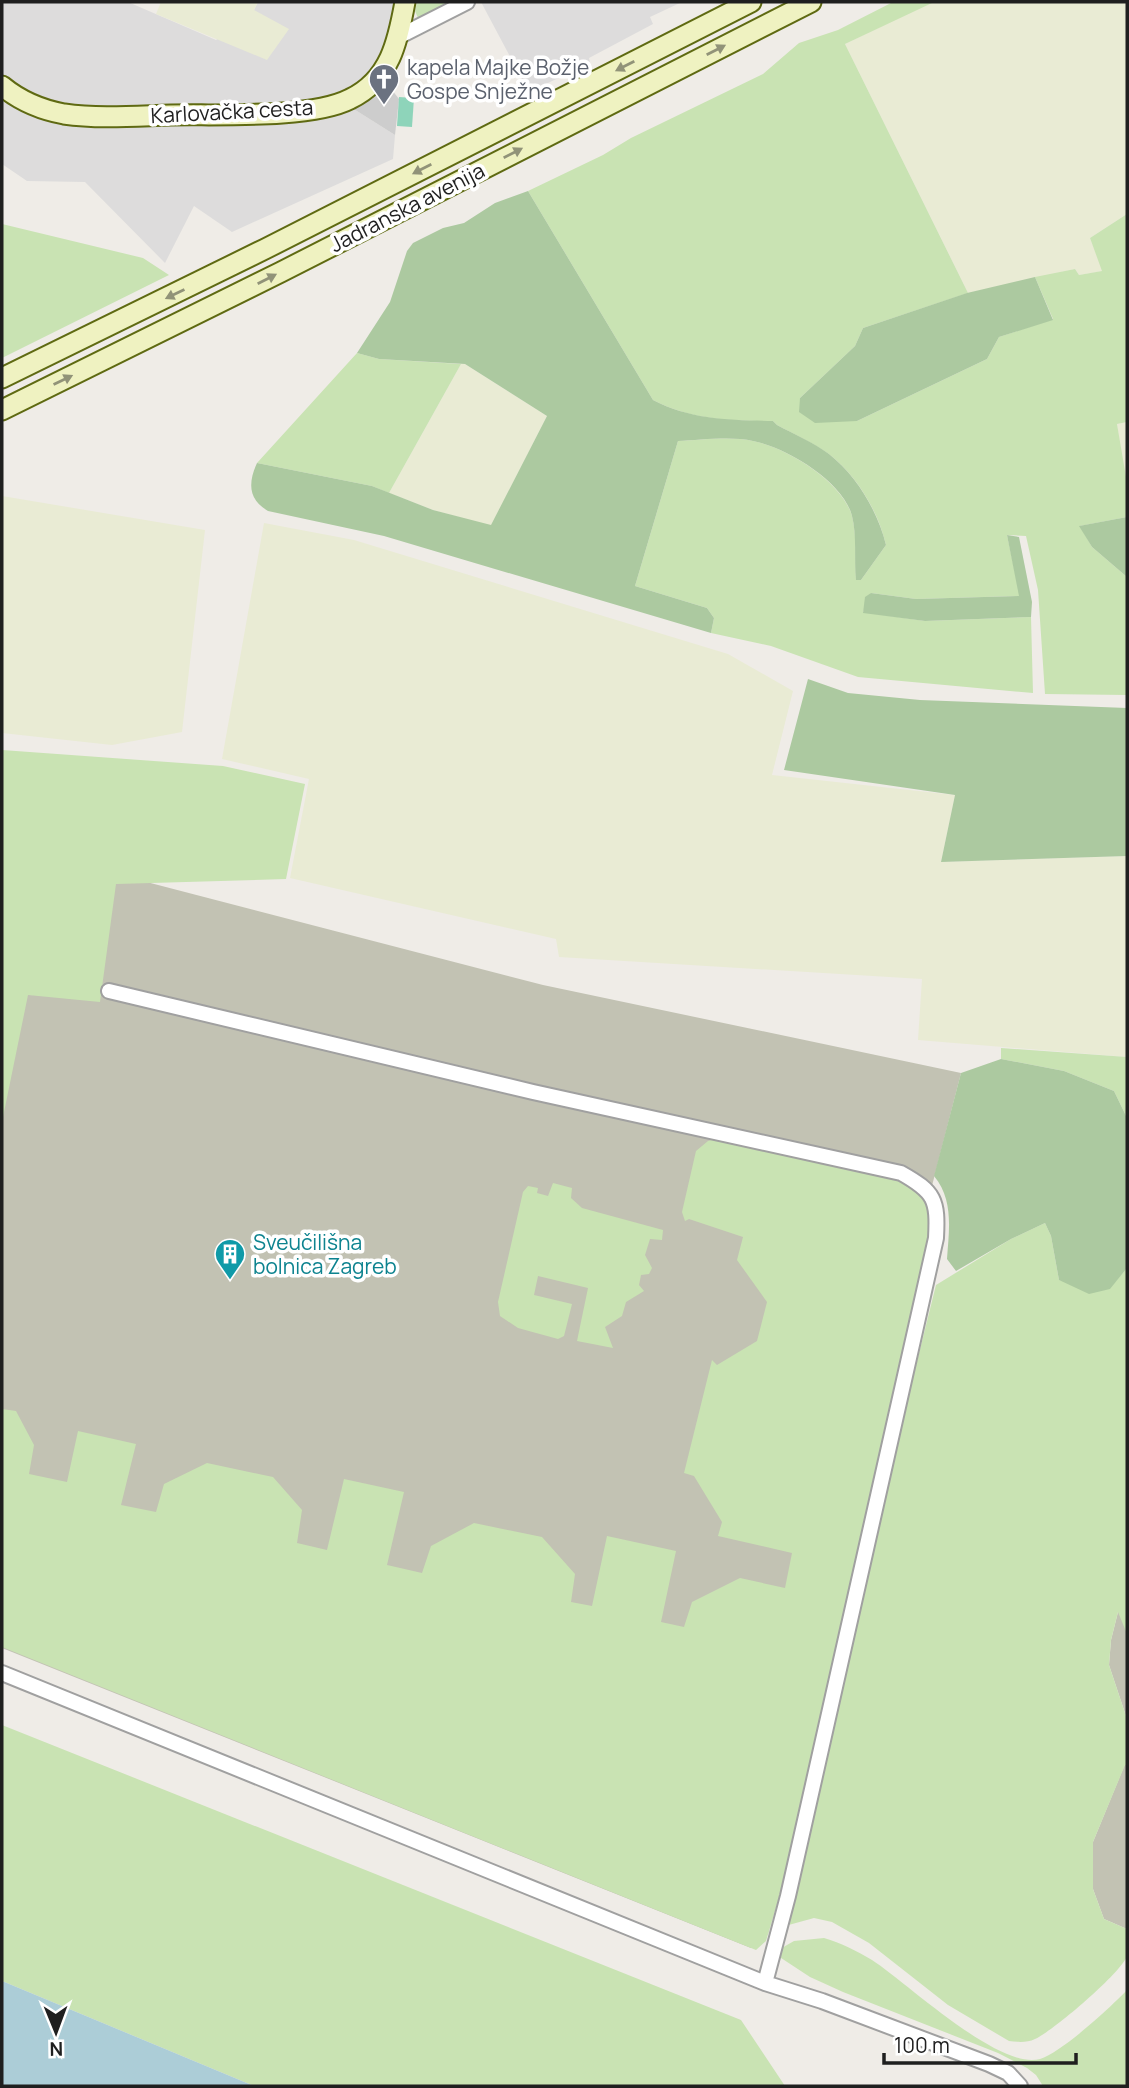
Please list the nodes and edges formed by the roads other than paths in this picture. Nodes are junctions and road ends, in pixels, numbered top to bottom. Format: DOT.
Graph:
graph roads {
  1 [pos="405,2"];
  2 [pos="467,2"];
  3 [pos="751,2"];
  4 [pos="811,2"];
  5 [pos="398,37"];
  6 [pos="2,86"];
  7 [pos="2,378"];
  8 [pos="2,410"];
  9 [pos="109,991"];
  10 [pos="2,1673"];
  11 [pos="765,1983"];
  12 [pos="1020,2086"];
  1 -- 5 [label="main road, Karlovačka cesta"];
  2 -- 5 [label="street"];
  3 -- 7 [label="main road, Jadranska avenija, one-way"];
  8 -- 4 [label="main road, Jadranska avenija, one-way"];
  5 -- 6 [label="main road, Karlovačka cesta"];
  9 -- 11 [label="street"];
  10 -- 11 [label="street"];
  11 -- 12 [label="street"];
}
